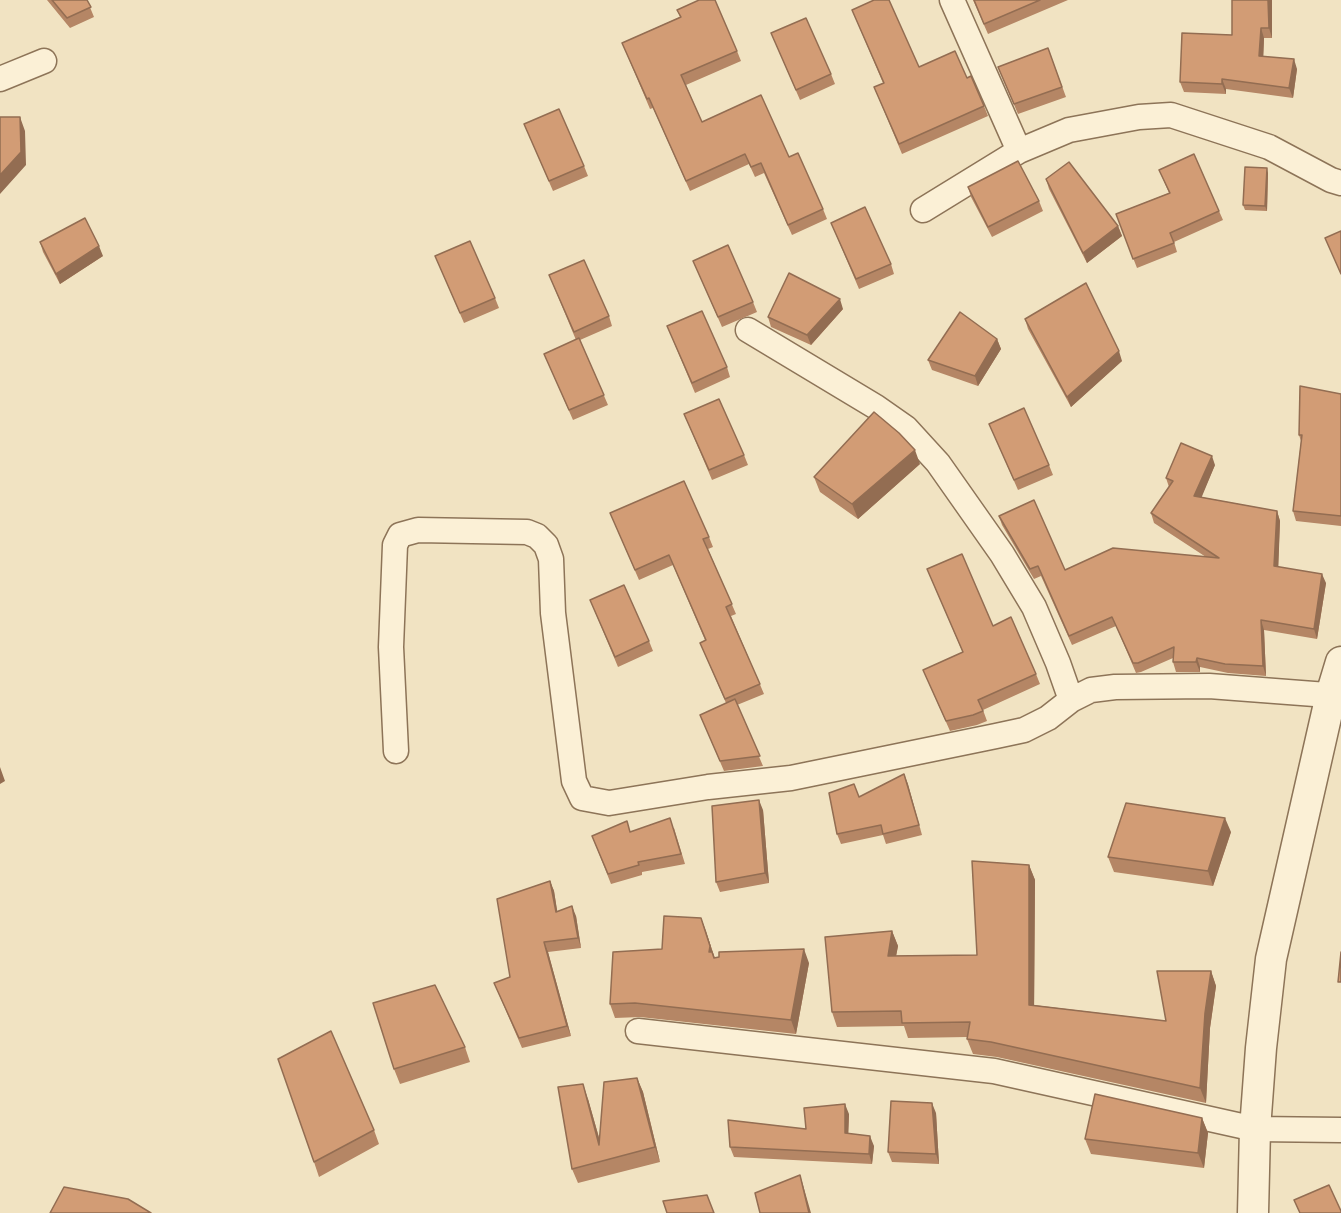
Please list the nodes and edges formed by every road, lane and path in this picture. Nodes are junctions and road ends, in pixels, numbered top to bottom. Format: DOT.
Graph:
graph roads {
  1 [pos="952,0"];
  2 [pos="44,61"];
  3 [pos="0,79"];
  4 [pos="1019,151"];
  5 [pos="1341,183"];
  6 [pos="923,210"];
  7 [pos="748,330"];
  8 [pos="1341,662"];
  9 [pos="1336,696"];
  10 [pos="1071,700"];
  11 [pos="396,751"];
  12 [pos="638,1031"];
  13 [pos="1255,1129"];
  14 [pos="1341,1130"];
  15 [pos="1253,1213"];
  1 -- 4 [label="street"];
  2 -- 3 [label="street"];
  4 -- 5 [label="street"];
  4 -- 6 [label="street"];
  7 -- 10 [label="street"];
  8 -- 9 [label="street"];
  9 -- 10 [label="street"];
  9 -- 13 [label="street"];
  10 -- 11 [label="street"];
  12 -- 13 [label="street"];
  13 -- 14 [label="street"];
  13 -- 15 [label="street"];
}
